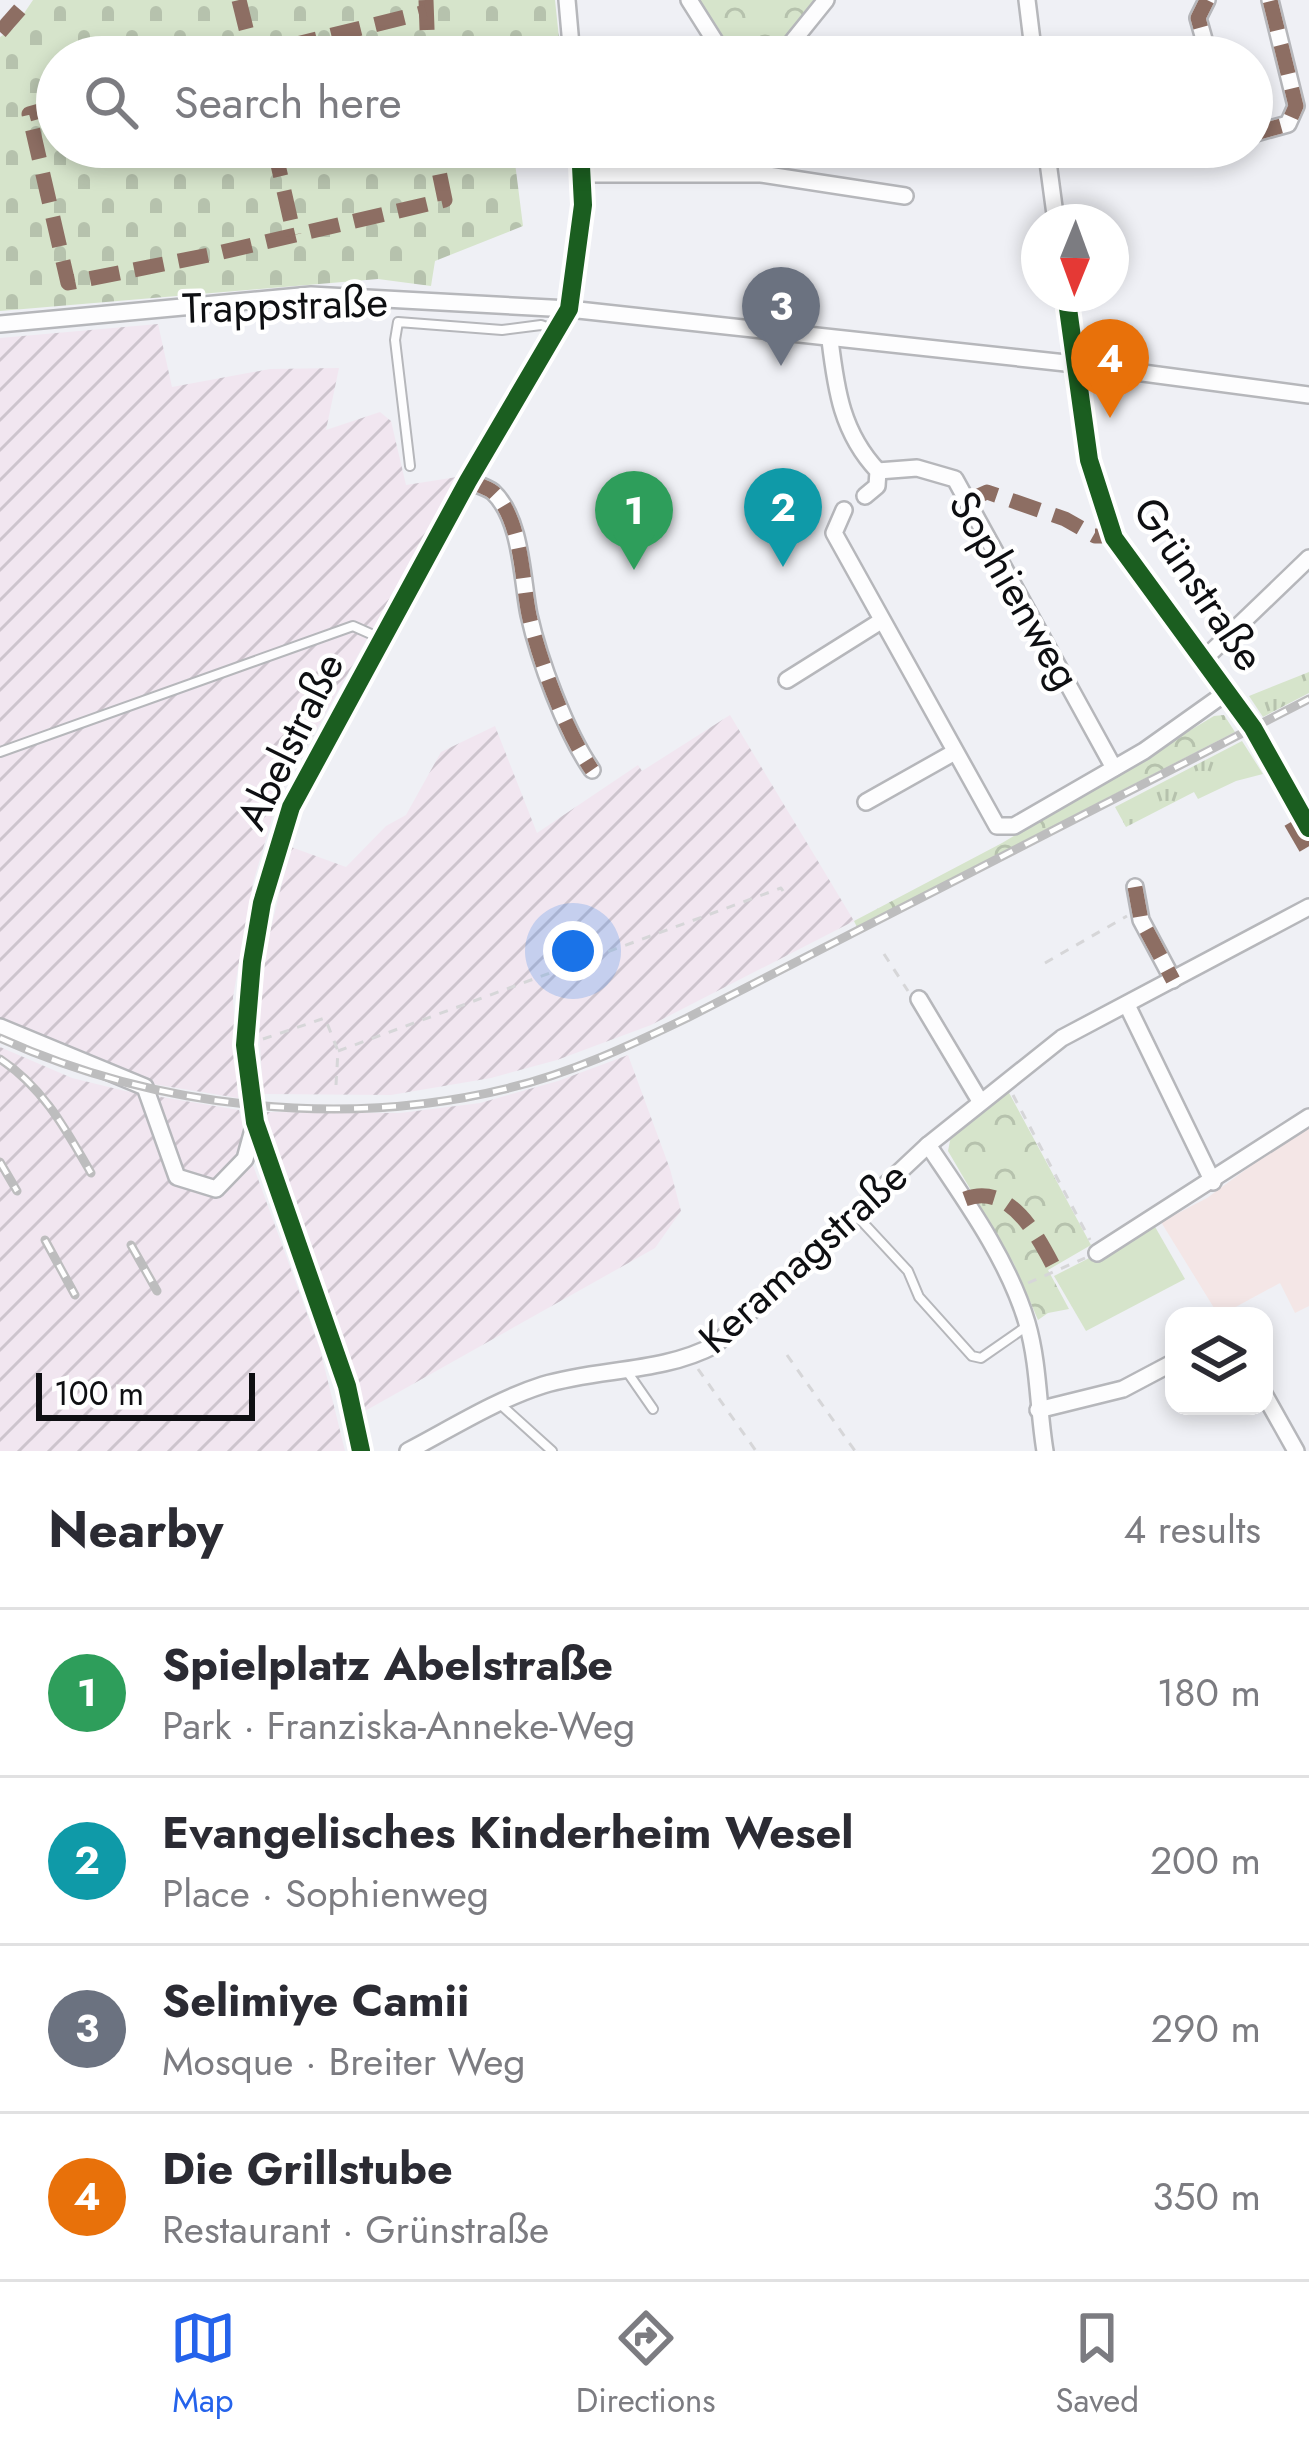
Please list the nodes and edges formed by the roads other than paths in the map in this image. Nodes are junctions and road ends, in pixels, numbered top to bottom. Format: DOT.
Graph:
graph roads {
  1 [pos="567,0"];
  2 [pos="689,0"];
  3 [pos="826,0"];
  4 [pos="1027,0"];
  5 [pos="1207,0"];
  6 [pos="1270,0"];
  7 [pos="570,36"];
  8 [pos="712,36"];
  9 [pos="797,36"];
  10 [pos="1031,36"];
  11 [pos="1203,36"];
  12 [pos="1273,128"];
  13 [pos="582,168"];
  14 [pos="1049,168"];
  15 [pos="583,174"];
  16 [pos="905,196"];
  17 [pos="1054,204"];
  18 [pos="569,309"];
  19 [pos="1068,312"];
  20 [pos="0,324"];
  21 [pos="557,331"];
  22 [pos="830,340"];
  23 [pos="1075,364"];
  24 [pos="1309,395"];
  25 [pos="410,466"];
  26 [pos="878,471"];
  27 [pos="468,481"];
  28 [pos="866,496"];
  29 [pos="844,510"];
  30 [pos="1309,559"];
  31 [pos="881,621"];
  32 [pos="380,638"];
  33 [pos="1204,659"];
  34 [pos="787,680"];
  35 [pos="1227,692"];
  36 [pos="0,752"];
  37 [pos="953,753"];
  38 [pos="1114,768"];
  39 [pos="592,770"];
  40 [pos="866,802"];
  41 [pos="1309,828"];
  42 [pos="1136,887"];
  43 [pos="1309,907"];
  44 [pos="1173,980"];
  45 [pos="919,999"];
  46 [pos="1127,1004"];
  47 [pos="0,1028"];
  48 [pos="980,1101"];
  49 [pos="1309,1117"];
  50 [pos="255,1122"];
  51 [pos="928,1145"];
  52 [pos="1213,1182"];
  53 [pos="855,1214"];
  54 [pos="1097,1252"];
  55 [pos="1028,1325"];
  56 [pos="1165,1366"];
  57 [pos="625,1368"];
  58 [pos="499,1403"];
  59 [pos="653,1409"];
  60 [pos="1038,1410"];
  61 [pos="1273,1410"];
  62 [pos="361,1451"];
  63 [pos="408,1451"];
  64 [pos="552,1451"];
  65 [pos="1045,1451"];
  66 [pos="1296,1451"];
  1 -- 7 [label="street"];
  2 -- 8 [label="street"];
  3 -- 9 [label="street"];
  4 -- 10 [label="street"];
  5 -- 11 [label="street"];
  6 -- 12 [label="street"];
  13 -- 15 [label="street, Abelstraße"];
  14 -- 17 [label="street"];
  15 -- 16 [label="street"];
  15 -- 18 [label="street, Abelstraße"];
  18 -- 20 [label="street, Trappstraße"];
  18 -- 21 [label="street, Abelstraße"];
  18 -- 22 [label="street, Trappstraße"];
  19 -- 23 [label="street, Grünstraße"];
  21 -- 25 [label="lane"];
  21 -- 27 [label="street, Abelstraße"];
  22 -- 23 [label="street, Trappstraße"];
  22 -- 26 [label="street"];
  23 -- 24 [label="street, Trappstraße"];
  23 -- 33 [label="street, Grünstraße"];
  26 -- 28 [label="street"];
  26 -- 38 [label="street, Sophienweg"];
  27 -- 32 [label="street, Abelstraße"];
  27 -- 39 [label="street"];
  29 -- 31 [label="street"];
  30 -- 33 [label="street"];
  31 -- 34 [label="street"];
  31 -- 37 [label="street"];
  32 -- 36 [label="lane"];
  32 -- 50 [label="street, Abelstraße"];
  33 -- 35 [label="street, Grünstraße"];
  35 -- 38 [label="street"];
  35 -- 41 [label="street, Grünstraße"];
  37 -- 38 [label="street"];
  37 -- 40 [label="street"];
  42 -- 44 [label="street"];
  43 -- 44 [label="street, Keramagstraße"];
  44 -- 46 [label="street, Keramagstraße"];
  45 -- 48 [label="street"];
  46 -- 48 [label="street, Keramagstraße"];
  46 -- 52 [label="street"];
  47 -- 50 [label="street"];
  48 -- 51 [label="street, Keramagstraße"];
  49 -- 52 [label="street"];
  50 -- 62 [label="street, Abelstraße"];
  51 -- 53 [label="street, Keramagstraße"];
  51 -- 55 [label="street"];
  52 -- 54 [label="street"];
  53 -- 55 [label="lane"];
  53 -- 57 [label="street, Keramagstraße"];
  55 -- 60 [label="street"];
  56 -- 60 [label="street"];
  57 -- 58 [label="street, Keramagstraße"];
  57 -- 59 [label="lane"];
  58 -- 63 [label="street, Keramagstraße"];
  58 -- 64 [label="lane"];
  60 -- 65 [label="street"];
  61 -- 66 [label="street"];
}
